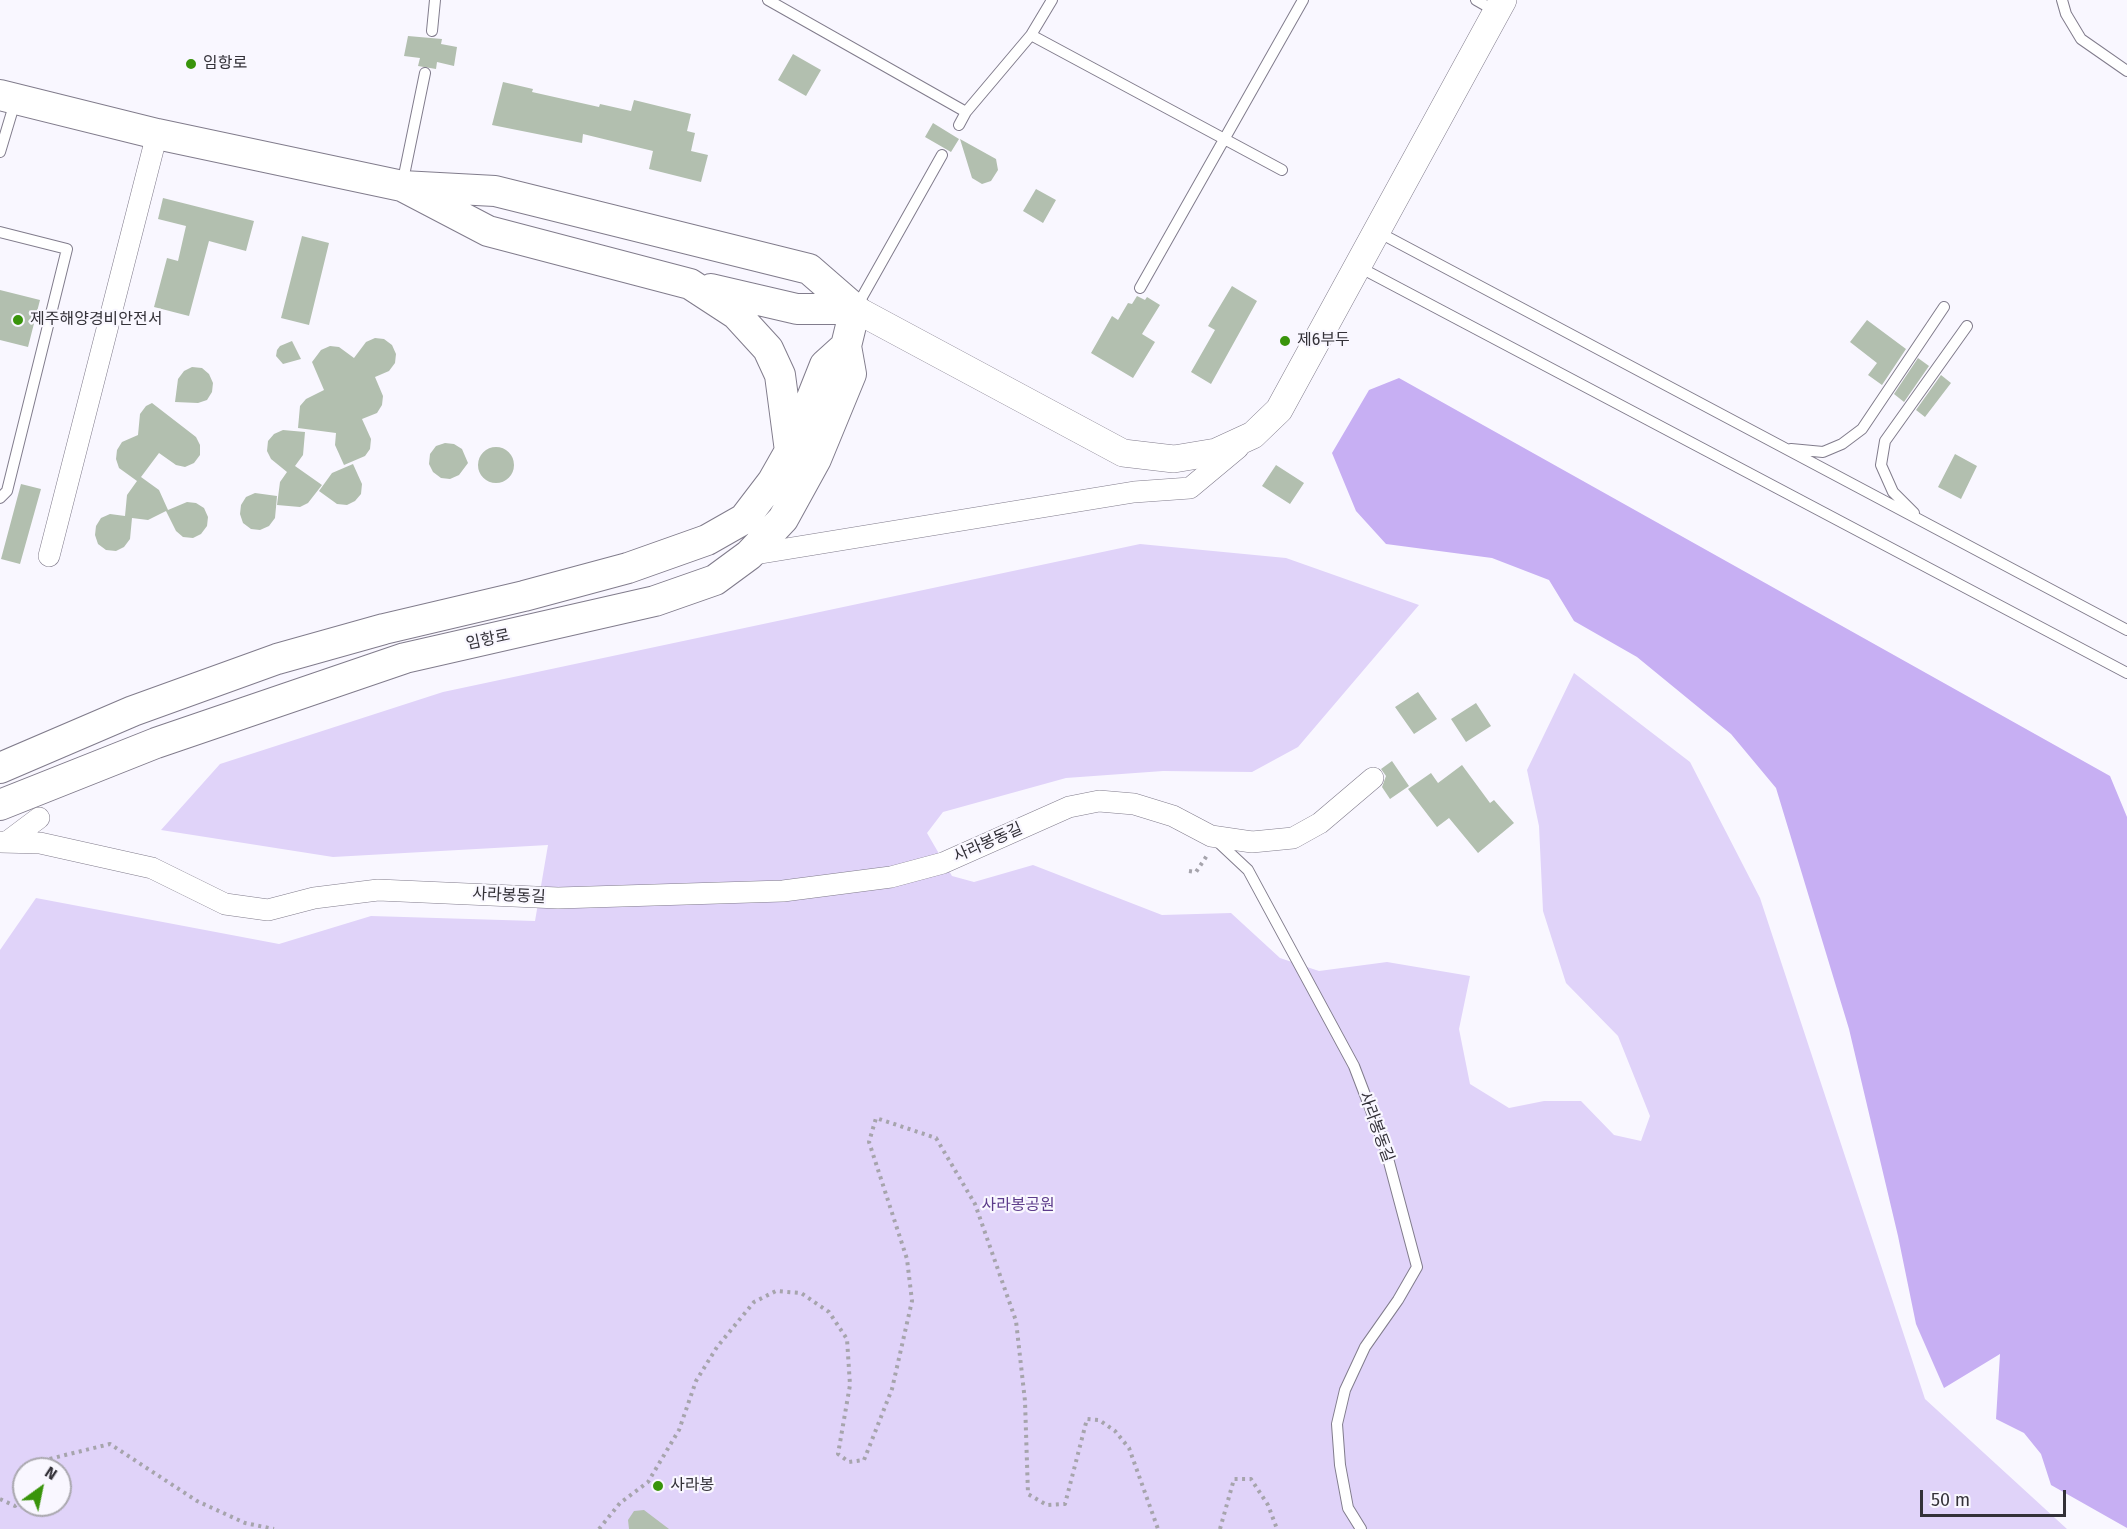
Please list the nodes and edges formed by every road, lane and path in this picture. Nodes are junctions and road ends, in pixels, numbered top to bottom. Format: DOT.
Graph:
graph roads {
  1 [pos="435,0"];
  2 [pos="768,0"];
  3 [pos="1052,0"];
  4 [pos="1303,0"];
  5 [pos="2062,0"];
  6 [pos="1492,4"];
  7 [pos="432,31"];
  8 [pos="1032,35"];
  9 [pos="2127,71"];
  10 [pos="425,73"];
  11 [pos="8,97"];
  12 [pos="966,112"];
  13 [pos="959,125"];
  14 [pos="157,134"];
  15 [pos="1224,139"];
  16 [pos="0,152"];
  17 [pos="942,156"];
  18 [pos="1282,170"];
  19 [pos="402,186"];
  20 [pos="0,232"];
  21 [pos="1378,232"];
  22 [pos="1359,267"];
  23 [pos="690,284"];
  24 [pos="1140,288"];
  25 [pos="1944,307"];
  26 [pos="855,309"];
  27 [pos="1967,326"];
  28 [pos="846,346"];
  29 [pos="1253,435"];
  30 [pos="1785,449"];
  31 [pos="790,451"];
  32 [pos="0,498"];
  33 [pos="1922,522"];
  34 [pos="749,555"];
  35 [pos="49,556"];
  36 [pos="2127,630"];
  37 [pos="2127,674"];
  38 [pos="0,768"];
  39 [pos="1373,778"];
  40 [pos="0,805"];
  41 [pos="39,818"];
  42 [pos="1214,839"];
  43 [pos="3,842"];
  44 [pos="1189,871"];
  45 [pos="57,1457"];
  46 [pos="273,1529"];
  47 [pos="599,1529"];
  48 [pos="1158,1529"];
  49 [pos="1220,1529"];
  50 [pos="1277,1529"];
  51 [pos="1361,1529"];
  1 -- 7 [label="lane"];
  2 -- 12 [label="lane"];
  3 -- 8 [label="lane"];
  4 -- 15 [label="lane"];
  5 -- 9 [label="lane"];
  6 -- 21 [label="street"];
  8 -- 12 [label="lane"];
  8 -- 15 [label="lane"];
  10 -- 19 [label="lane"];
  11 -- 14 [label="main road"];
  11 -- 16 [label="lane"];
  12 -- 13 [label="lane"];
  14 -- 19 [label="main road"];
  14 -- 35 [label="street"];
  15 -- 18 [label="lane"];
  15 -- 24 [label="lane"];
  17 -- 26 [label="lane"];
  19 -- 23 [label="main road"];
  19 -- 26 [label="main road"];
  20 -- 32 [label="lane"];
  21 -- 22 [label="street"];
  21 -- 30 [label="lane"];
  22 -- 29 [label="street"];
  22 -- 37 [label="lane"];
  23 -- 26 [label="main road"];
  23 -- 31 [label="main road"];
  25 -- 30 [label="lane"];
  26 -- 28 [label="main road, 임항로"];
  26 -- 29 [label="street"];
  27 -- 33 [label="lane"];
  28 -- 31 [label="main road, 임항로"];
  28 -- 34 [label="main road, 임항로"];
  29 -- 34 [label="street"];
  30 -- 33 [label="lane"];
  31 -- 38 [label="main road, 임항로"];
  33 -- 36 [label="lane"];
  34 -- 40 [label="main road, 임항로"];
  39 -- 42 [label="street"];
  41 -- 43 [label="street"];
  42 -- 43 [label="street, 사라봉동길"];
  42 -- 44 [label="path"];
  42 -- 51 [label="lane, 사라봉동길"];
  45 -- 46 [label="path"];
  47 -- 48 [label="path"];
  49 -- 50 [label="path"];
}
